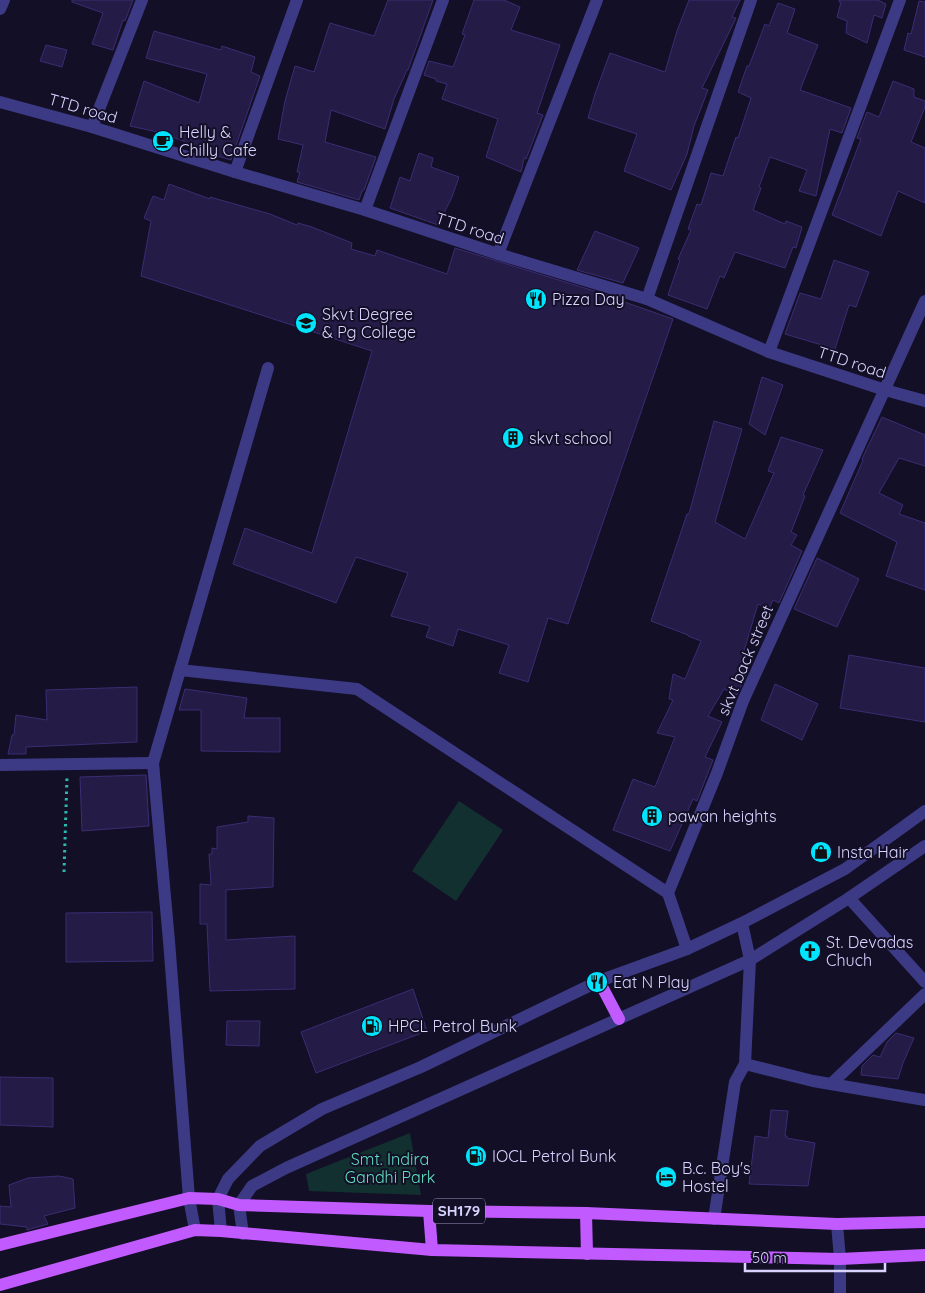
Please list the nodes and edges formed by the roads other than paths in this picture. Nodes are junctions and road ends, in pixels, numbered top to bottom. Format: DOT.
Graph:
graph roads {
  1 [pos="4,0"];
  2 [pos="142,0"];
  3 [pos="297,0"];
  4 [pos="443,0"];
  5 [pos="596,0"];
  6 [pos="751,0"];
  7 [pos="900,0"];
  8 [pos="0,9"];
  9 [pos="0,102"];
  10 [pos="92,127"];
  11 [pos="235,172"];
  12 [pos="364,210"];
  13 [pos="498,254"];
  14 [pos="647,300"];
  15 [pos="925,300"];
  16 [pos="769,352"];
  17 [pos="268,368"];
  18 [pos="885,390"];
  19 [pos="925,401"];
  20 [pos="180,670"];
  21 [pos="153,763"];
  22 [pos="0,765"];
  23 [pos="925,811"];
  24 [pos="925,846"];
  25 [pos="668,893"];
  26 [pos="849,898"];
  27 [pos="742,924"];
  28 [pos="687,948"];
  29 [pos="750,960"];
  30 [pos="599,982"];
  31 [pos="925,982"];
  32 [pos="925,994"];
  33 [pos="619,1019"];
  34 [pos="745,1064"];
  35 [pos="831,1084"];
  36 [pos="925,1100"];
  37 [pos="189,1198"];
  38 [pos="218,1199"];
  39 [pos="239,1205"];
  40 [pos="429,1211"];
  41 [pos="586,1213"];
  42 [pos="714,1219"];
  43 [pos="925,1222"];
  44 [pos="838,1224"];
  45 [pos="195,1230"];
  46 [pos="221,1231"];
  47 [pos="243,1234"];
  48 [pos="0,1244"];
  49 [pos="432,1250"];
  50 [pos="587,1254"];
  51 [pos="925,1255"];
  52 [pos="840,1259"];
  53 [pos="0,1285"];
  54 [pos="840,1293"];
  1 -- 8 [label="street"];
  2 -- 10 [label="street"];
  3 -- 11 [label="street"];
  4 -- 12 [label="street"];
  5 -- 13 [label="street"];
  6 -- 14 [label="street"];
  7 -- 16 [label="street"];
  9 -- 10 [label="street, TTD road"];
  10 -- 11 [label="street, TTD road"];
  11 -- 12 [label="street, TTD road"];
  12 -- 13 [label="street, TTD road"];
  13 -- 14 [label="street, TTD road"];
  14 -- 16 [label="street, TTD road"];
  15 -- 18 [label="street, skvt back street"];
  16 -- 18 [label="street, TTD road"];
  17 -- 20 [label="street"];
  18 -- 19 [label="street, TTD road"];
  18 -- 25 [label="street, skvt back street"];
  20 -- 21 [label="street"];
  20 -- 25 [label="street"];
  21 -- 22 [label="street"];
  21 -- 37 [label="street"];
  23 -- 27 [label="street"];
  24 -- 26 [label="street"];
  25 -- 28 [label="street"];
  26 -- 29 [label="street"];
  26 -- 31 [label="street"];
  27 -- 28 [label="street"];
  27 -- 29 [label="street"];
  28 -- 30 [label="street"];
  29 -- 33 [label="street"];
  29 -- 34 [label="street"];
  30 -- 33 [label="main road"];
  30 -- 38 [label="street"];
  32 -- 35 [label="street"];
  33 -- 39 [label="street"];
  34 -- 35 [label="street"];
  34 -- 42 [label="street"];
  35 -- 36 [label="street"];
  37 -- 38 [label="main road, SH179"];
  37 -- 45 [label="street"];
  37 -- 48 [label="main road, SH179"];
  38 -- 39 [label="main road, SH179"];
  38 -- 46 [label="street"];
  39 -- 40 [label="main road, SH179"];
  39 -- 47 [label="street"];
  40 -- 41 [label="main road, SH179"];
  40 -- 49 [label="main road"];
  41 -- 42 [label="main road, SH179"];
  41 -- 50 [label="main road"];
  42 -- 44 [label="main road, SH179"];
  43 -- 44 [label="main road, SH179"];
  44 -- 52 [label="street"];
  45 -- 46 [label="main road"];
  45 -- 53 [label="main road"];
  46 -- 47 [label="main road"];
  47 -- 49 [label="main road"];
  49 -- 50 [label="main road"];
  50 -- 52 [label="main road"];
  51 -- 52 [label="main road"];
  52 -- 54 [label="street"];
}
